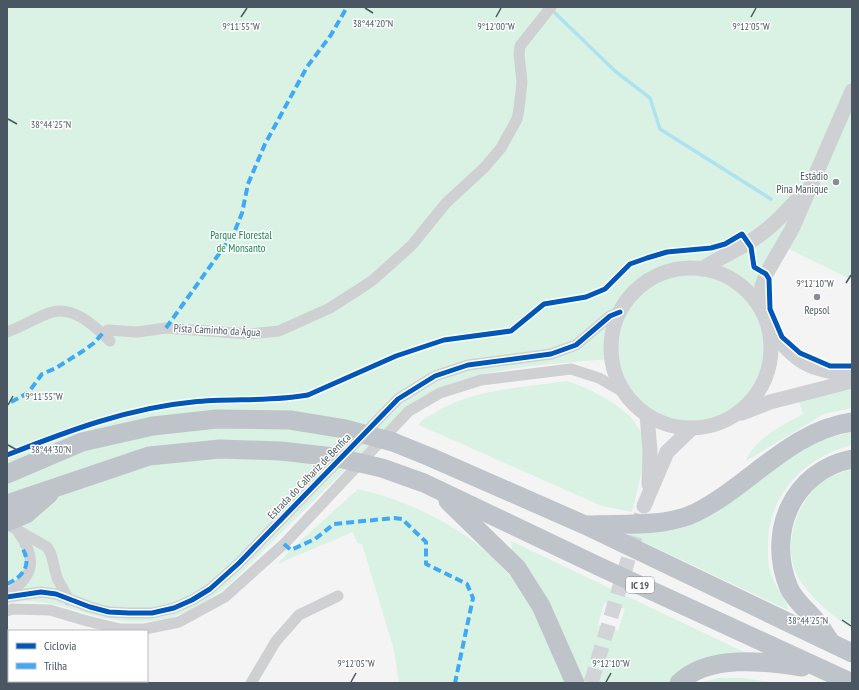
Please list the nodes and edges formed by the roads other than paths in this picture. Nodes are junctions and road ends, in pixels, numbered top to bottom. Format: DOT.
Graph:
graph roads {
  1 [pos="551,7"];
  2 [pos="852,91"];
  3 [pos="813,183"];
  4 [pos="702,269"];
  5 [pos="620,312"];
  6 [pos="763,314"];
  7 [pos="768,328"];
  8 [pos="7,332"];
  9 [pos="852,374"];
  10 [pos="852,381"];
  11 [pos="625,393"];
  12 [pos="647,415"];
  13 [pos="734,416"];
  14 [pos="852,422"];
  15 [pos="692,428"];
  16 [pos="852,459"];
  17 [pos="7,474"];
  18 [pos="58,487"];
  19 [pos="436,489"];
  20 [pos="8,503"];
  21 [pos="14,522"];
  22 [pos="585,525"];
  23 [pos="7,596"];
  24 [pos="338,596"];
  25 [pos="69,600"];
  26 [pos="7,611"];
  27 [pos="831,642"];
  28 [pos="852,653"];
  29 [pos="848,681"];
  30 [pos="251,683"];
  31 [pos="575,683"];
  32 [pos="679,683"];
  1 -- 8 [label="street, Pista Caminho da Água"];
  2 -- 3 [label="street"];
  3 -- 4 [label="street"];
  3 -- 6 [label="street"];
  4 -- 5 [label="street"];
  4 -- 6 [label="street"];
  5 -- 11 [label="street"];
  5 -- 25 [label="street, Estrada do Calhariz de Benfica"];
  6 -- 7 [label="street"];
  7 -- 9 [label="street"];
  7 -- 13 [label="street"];
  10 -- 13 [label="street"];
  11 -- 12 [label="street"];
  11 -- 26 [label="street"];
  12 -- 15 [label="street"];
  12 -- 15 [label="street"];
  13 -- 15 [label="street"];
  14 -- 22 [label="highway"];
  16 -- 27 [label="highway"];
  17 -- 22 [label="highway"];
  18 -- 19 [label="highway, IC 19"];
  18 -- 20 [label="highway"];
  18 -- 21 [label="highway"];
  19 -- 29 [label="highway, IC 19"];
  19 -- 31 [label="highway"];
  21 -- 23 [label="street"];
  21 -- 25 [label="street"];
  22 -- 27 [label="highway"];
  23 -- 25 [label="street, Estrada do Calhariz de Benfica"];
  24 -- 30 [label="street"];
  27 -- 28 [label="highway"];
  29 -- 32 [label="highway"];
}
